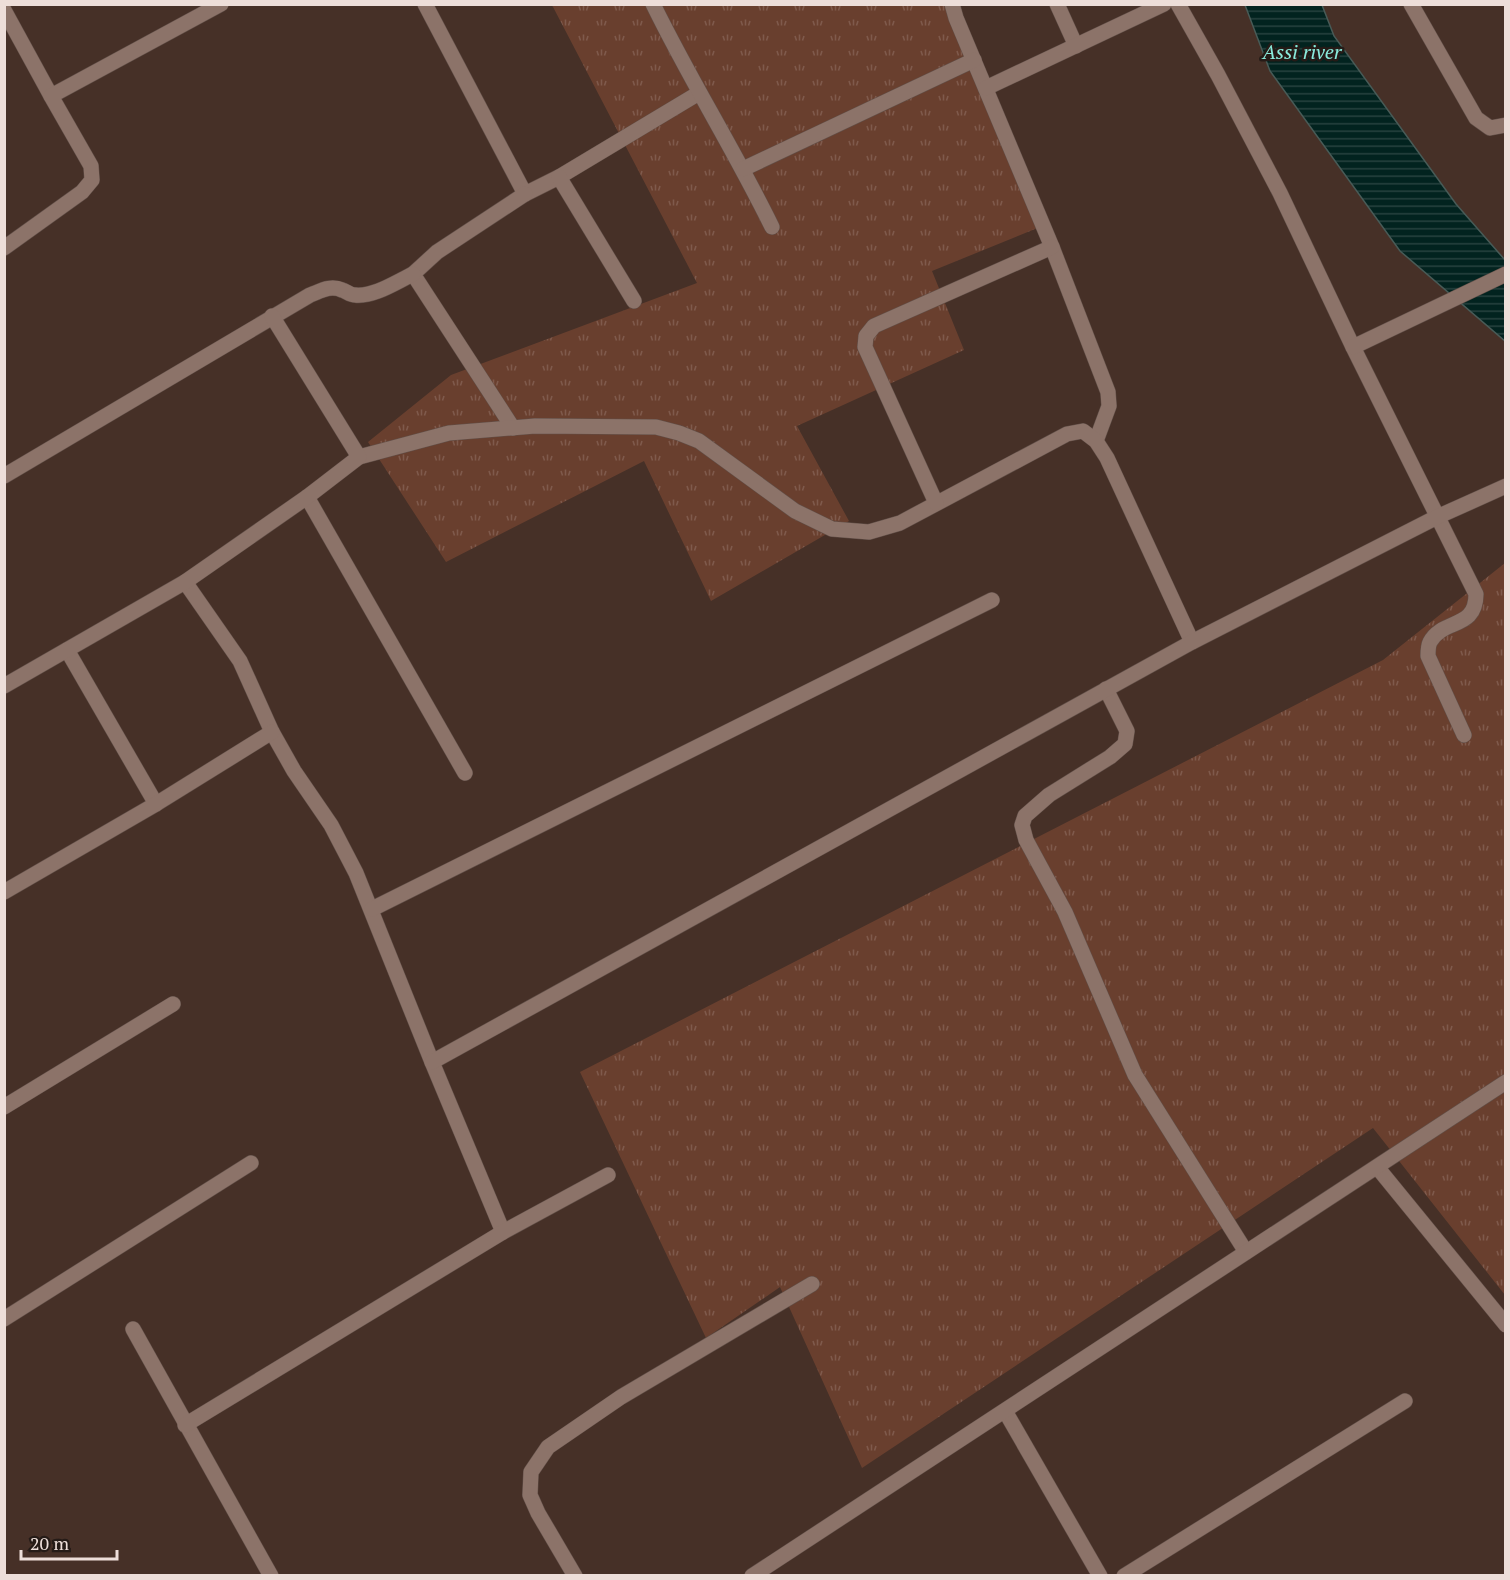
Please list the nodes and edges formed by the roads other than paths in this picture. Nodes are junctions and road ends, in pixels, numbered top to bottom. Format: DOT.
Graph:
graph roads {
  1 [pos="221,4"];
  2 [pos="425,4"];
  3 [pos="653,4"];
  4 [pos="952,4"];
  5 [pos="1057,4"];
  6 [pos="1164,4"];
  7 [pos="1178,4"];
  8 [pos="1411,4"];
  9 [pos="4,10"];
  10 [pos="1076,46"];
  11 [pos="974,60"];
  12 [pos="986,88"];
  13 [pos="699,93"];
  14 [pos="51,96"];
  15 [pos="1506,125"];
  16 [pos="743,169"];
  17 [pos="559,177"];
  18 [pos="525,194"];
  19 [pos="772,227"];
  20 [pos="1052,247"];
  21 [pos="4,248"];
  22 [pos="413,273"];
  23 [pos="1506,274"];
  24 [pos="634,301"];
  25 [pos="272,316"];
  26 [pos="1353,347"];
  27 [pos="513,428"];
  28 [pos="1096,441"];
  29 [pos="359,457"];
  30 [pos="4,476"];
  31 [pos="1506,486"];
  32 [pos="307,496"];
  33 [pos="936,503"];
  34 [pos="1437,517"];
  35 [pos="185,582"];
  36 [pos="992,600"];
  37 [pos="1192,642"];
  38 [pos="67,650"];
  39 [pos="4,686"];
  40 [pos="1106,689"];
  41 [pos="272,732"];
  42 [pos="1464,735"];
  43 [pos="465,772"];
  44 [pos="156,804"];
  45 [pos="4,892"];
  46 [pos="372,909"];
  47 [pos="173,1004"];
  48 [pos="432,1062"];
  49 [pos="1506,1082"];
  50 [pos="4,1107"];
  51 [pos="251,1163"];
  52 [pos="1377,1167"];
  53 [pos="608,1175"];
  54 [pos="503,1232"];
  55 [pos="1246,1252"];
  56 [pos="812,1284"];
  57 [pos="4,1319"];
  58 [pos="1506,1325"];
  59 [pos="133,1329"];
  60 [pos="1405,1401"];
  61 [pos="1005,1411"];
  62 [pos="185,1425"];
  63 [pos="771,1570"];
  64 [pos="270,1575"];
  65 [pos="575,1575"];
  66 [pos="752,1575"];
  67 [pos="1100,1575"];
  68 [pos="1124,1575"];
  1 -- 14 [label="street"];
  2 -- 18 [label="street"];
  3 -- 13 [label="street"];
  4 -- 11 [label="street"];
  5 -- 10 [label="street"];
  6 -- 10 [label="street"];
  7 -- 26 [label="street"];
  8 -- 15 [label="street"];
  9 -- 14 [label="street"];
  10 -- 12 [label="street"];
  11 -- 12 [label="street"];
  11 -- 16 [label="street"];
  12 -- 20 [label="street"];
  13 -- 16 [label="street"];
  13 -- 17 [label="street"];
  14 -- 21 [label="street"];
  16 -- 19 [label="street"];
  17 -- 18 [label="street"];
  17 -- 24 [label="street"];
  18 -- 22 [label="street"];
  20 -- 28 [label="street"];
  20 -- 33 [label="street"];
  22 -- 25 [label="street"];
  22 -- 27 [label="street"];
  23 -- 26 [label="street"];
  25 -- 29 [label="street"];
  25 -- 30 [label="street"];
  26 -- 34 [label="street"];
  27 -- 29 [label="street"];
  27 -- 33 [label="street"];
  28 -- 33 [label="street"];
  28 -- 37 [label="street"];
  29 -- 32 [label="street"];
  31 -- 34 [label="street"];
  32 -- 35 [label="street"];
  32 -- 43 [label="street"];
  34 -- 37 [label="street"];
  34 -- 42 [label="street"];
  35 -- 38 [label="street"];
  35 -- 41 [label="street"];
  36 -- 46 [label="street"];
  37 -- 40 [label="street"];
  38 -- 39 [label="street"];
  38 -- 44 [label="street"];
  40 -- 48 [label="street"];
  40 -- 55 [label="street"];
  41 -- 44 [label="street"];
  41 -- 46 [label="street"];
  44 -- 45 [label="street"];
  46 -- 48 [label="street"];
  47 -- 50 [label="street"];
  48 -- 54 [label="street"];
  49 -- 52 [label="street"];
  51 -- 57 [label="street"];
  52 -- 55 [label="street"];
  52 -- 58 [label="street"];
  53 -- 54 [label="street"];
  54 -- 62 [label="street"];
  55 -- 61 [label="street"];
  56 -- 65 [label="street"];
  59 -- 62 [label="street"];
  60 -- 68 [label="street"];
  61 -- 63 [label="street"];
  61 -- 67 [label="street"];
  62 -- 64 [label="street"];
  63 -- 66 [label="street"];
}
